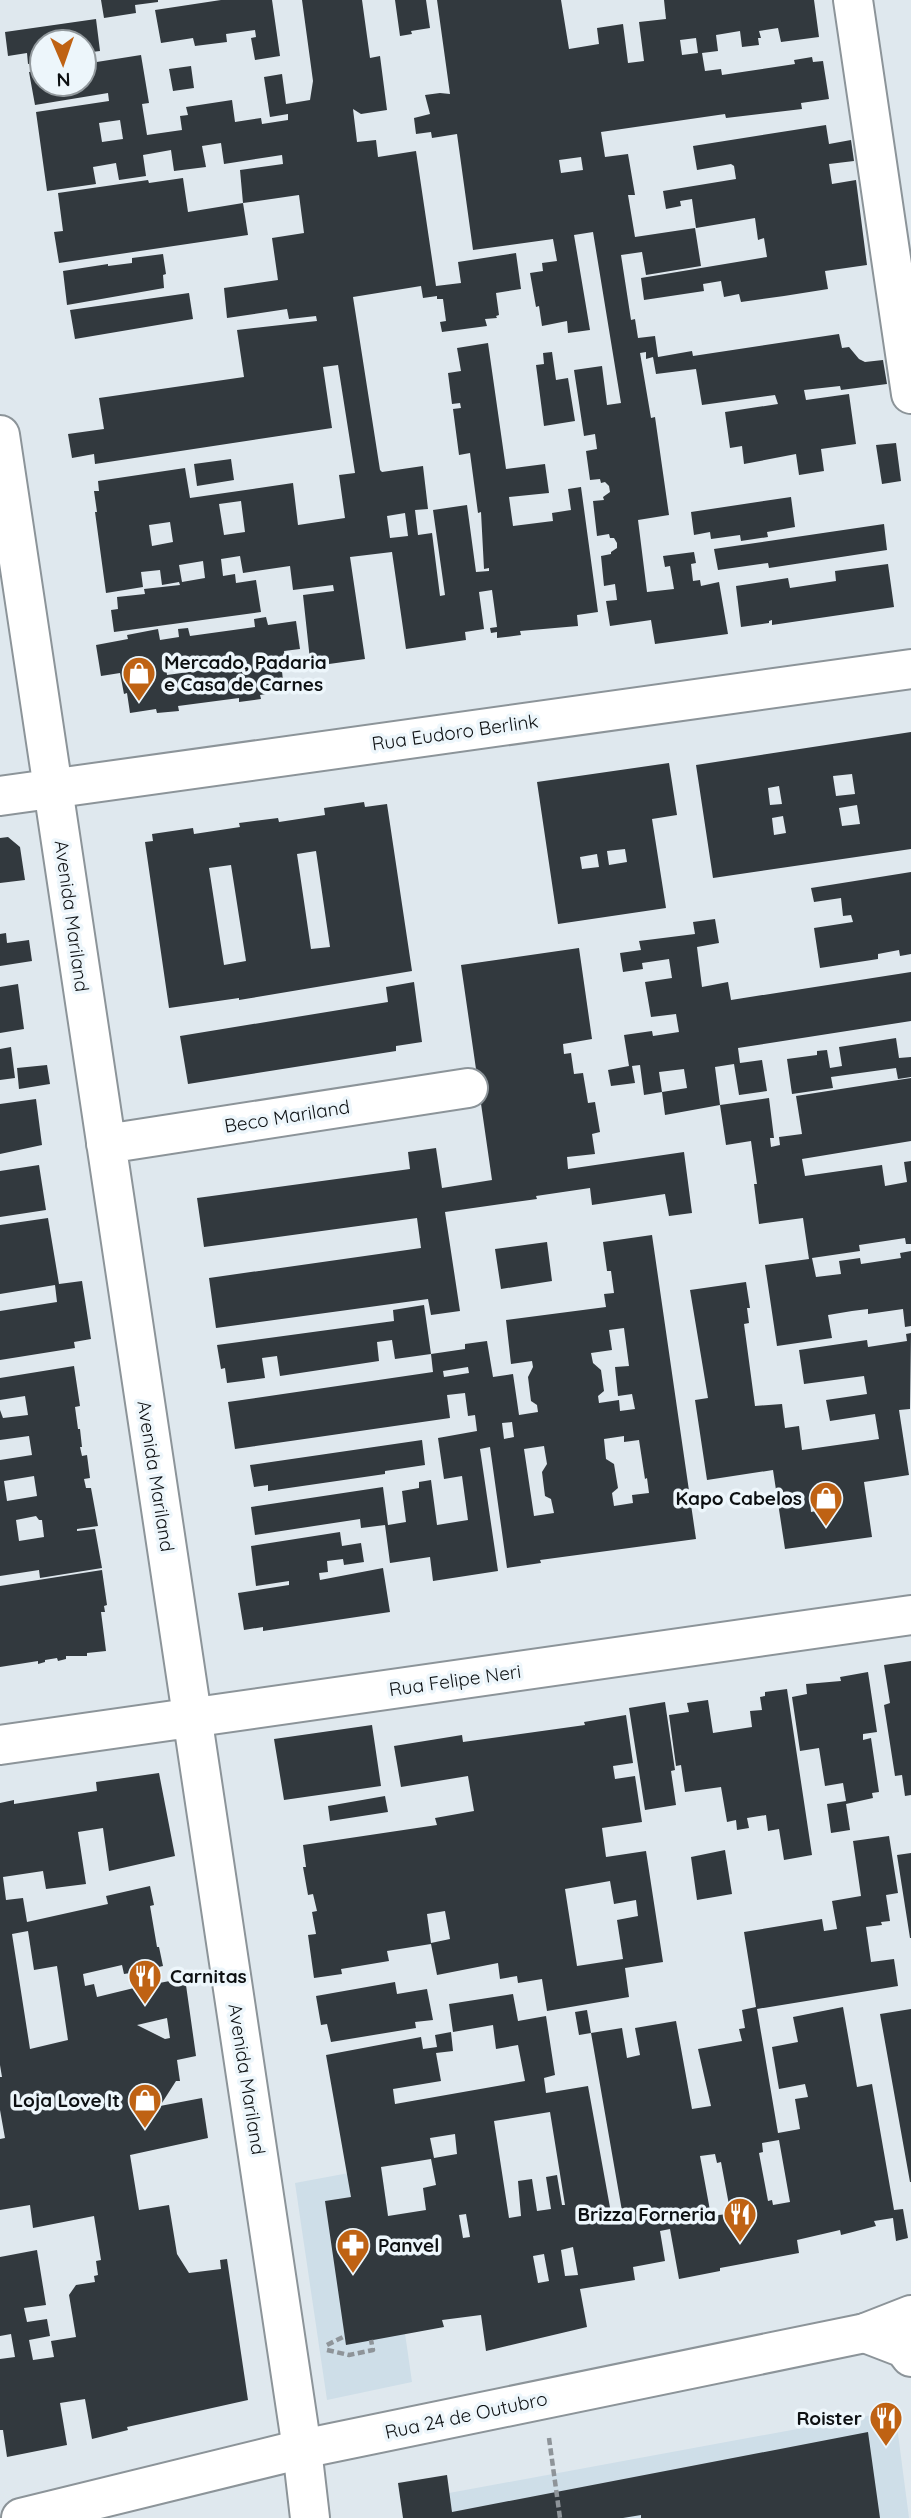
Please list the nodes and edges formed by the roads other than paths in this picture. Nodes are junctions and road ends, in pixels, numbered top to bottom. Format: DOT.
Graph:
graph roads {
  1 [pos="853,0"];
  2 [pos="911,394"];
  3 [pos="0,435"];
  4 [pos="911,669"];
  5 [pos="53,788"];
  6 [pos="0,796"];
  7 [pos="468,1088"];
  8 [pos="106,1144"];
  9 [pos="911,1615"];
  10 [pos="192,1718"];
  11 [pos="0,1745"];
  12 [pos="911,2315"];
  13 [pos="865,2333"];
  14 [pos="911,2357"];
  15 [pos="302,2449"];
  16 [pos="21,2518"];
  17 [pos="310,2518"];
  1 -- 2 [label="street"];
  3 -- 5 [label="street, Avenida Mariland"];
  4 -- 5 [label="street, Rua Eudoro Berlink"];
  5 -- 6 [label="street, Rua Eudoro Berlink"];
  5 -- 8 [label="street, Avenida Mariland"];
  7 -- 8 [label="street, Beco Mariland"];
  8 -- 10 [label="street, Avenida Mariland"];
  9 -- 10 [label="street, Rua Felipe Neri"];
  10 -- 11 [label="street, Rua Felipe Neri"];
  10 -- 15 [label="street, Avenida Mariland"];
  12 -- 13 [label="street, Rua 24 de Outubro"];
  13 -- 14 [label="street"];
  13 -- 15 [label="street, Rua 24 de Outubro"];
  15 -- 16 [label="street, Rua 24 de Outubro"];
  15 -- 17 [label="street, Avenida Mariland"];
}
